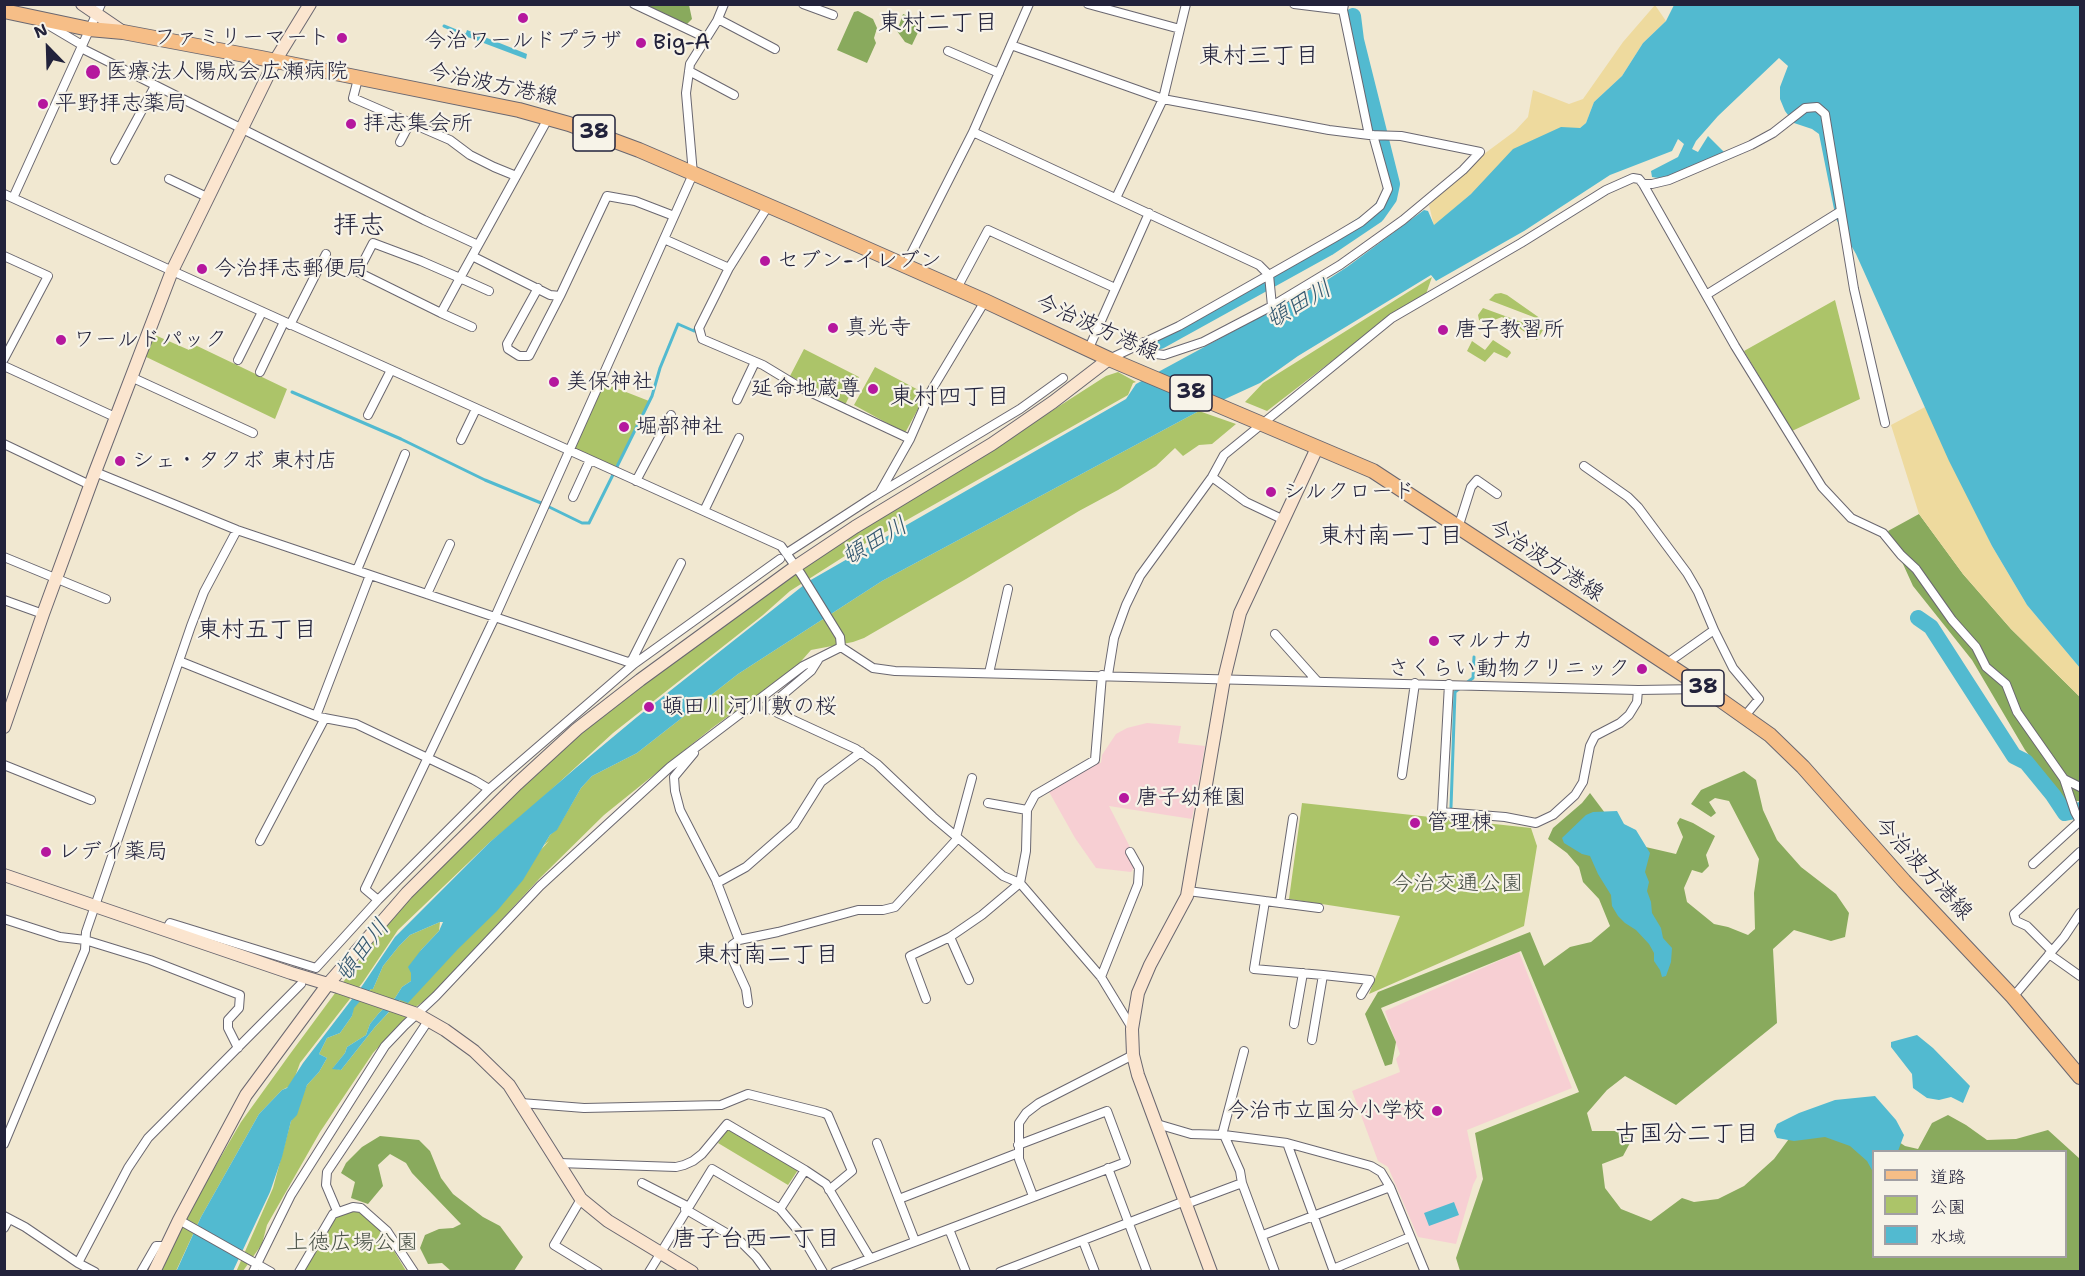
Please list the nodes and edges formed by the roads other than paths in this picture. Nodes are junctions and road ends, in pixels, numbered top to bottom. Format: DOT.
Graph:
graph roads {
  1 [pos="82,4"];
  2 [pos="310,4"];
  3 [pos="634,4"];
  4 [pos="724,4"];
  5 [pos="803,4"];
  6 [pos="1029,4"];
  7 [pos="1088,4"];
  8 [pos="1186,4"];
  9 [pos="1294,4"];
  10 [pos="1343,7"];
  11 [pos="99,10"];
  12 [pos="4,11"];
  13 [pos="833,15"];
  14 [pos="37,18"];
  15 [pos="718,19"];
  16 [pos="89,29"];
  17 [pos="1180,29"];
  18 [pos="123,32"];
  19 [pos="706,38"];
  20 [pos="1011,45"];
  21 [pos="82,46"];
  22 [pos="775,49"];
  23 [pos="948,51"];
  24 [pos="275,61"];
  25 [pos="689,71"];
  26 [pos="999,72"];
  27 [pos="358,79"];
  28 [pos="155,86"];
  29 [pos="734,95"];
  30 [pos="1163,99"];
  31 [pos="548,118"];
  32 [pos="410,123"];
  33 [pos="241,129"];
  34 [pos="973,132"];
  35 [pos="1371,135"];
  36 [pos="400,142"];
  37 [pos="115,160"];
  38 [pos="693,174"];
  39 [pos="516,176"];
  40 [pos="169,179"];
  41 [pos="1642,184"];
  42 [pos="207,197"];
  43 [pos="8,198"];
  44 [pos="1116,198"];
  45 [pos="768,206"];
  46 [pos="1841,211"];
  47 [pos="1149,213"];
  48 [pos="674,216"];
  49 [pos="664,239"];
  50 [pos="478,245"];
  51 [pos="326,254"];
  52 [pos="4,256"];
  53 [pos="472,256"];
  54 [pos="905,266"];
  55 [pos="729,268"];
  56 [pos="172,271"];
  57 [pos="1269,275"];
  58 [pos="460,278"];
  59 [pos="538,288"];
  60 [pos="957,288"];
  61 [pos="1115,288"];
  62 [pos="489,291"];
  63 [pos="1706,295"];
  64 [pos="560,296"];
  65 [pos="985,301"];
  66 [pos="1272,306"];
  67 [pos="262,312"];
  68 [pos="441,313"];
  69 [pos="287,323"];
  70 [pos="472,327"];
  71 [pos="1144,342"];
  72 [pos="1089,348"];
  73 [pos="4,359"];
  74 [pos="1108,359"];
  75 [pos="238,360"];
  76 [pos="755,362"];
  77 [pos="4,366"];
  78 [pos="391,370"];
  79 [pos="260,372"];
  80 [pos="131,377"];
  81 [pos="1063,378"];
  82 [pos="736,400"];
  83 [pos="476,409"];
  84 [pos="368,415"];
  85 [pos="671,415"];
  86 [pos="116,417"];
  87 [pos="1261,423"];
  88 [pos="1885,423"];
  89 [pos="253,433"];
  90 [pos="739,438"];
  91 [pos="910,439"];
  92 [pos="461,440"];
  93 [pos="4,444"];
  94 [pos="1317,448"];
  95 [pos="569,451"];
  96 [pos="405,454"];
  97 [pos="590,460"];
  98 [pos="1584,466"];
  99 [pos="95,472"];
  100 [pos="1212,477"];
  101 [pos="636,481"];
  102 [pos="90,485"];
  103 [pos="879,493"];
  104 [pos="1497,494"];
  105 [pos="573,497"];
  106 [pos="704,511"];
  107 [pos="1284,520"];
  108 [pos="1458,528"];
  109 [pos="237,530"];
  110 [pos="450,544"];
  111 [pos="790,551"];
  112 [pos="4,556"];
  113 [pos="780,559"];
  114 [pos="681,563"];
  115 [pos="357,570"];
  116 [pos="798,570"];
  117 [pos="370,575"];
  118 [pos="56,579"];
  119 [pos="1008,589"];
  120 [pos="427,594"];
  121 [pos="106,599"];
  122 [pos="4,600"];
  123 [pos="43,614"];
  124 [pos="495,617"];
  125 [pos="1714,630"];
  126 [pos="1275,634"];
  127 [pos="841,647"];
  128 [pos="654,649"];
  129 [pos="632,660"];
  130 [pos="818,660"];
  131 [pos="179,661"];
  132 [pos="1666,664"];
  133 [pos="989,673"];
  134 [pos="1105,675"];
  135 [pos="1224,679"];
  136 [pos="1317,681"];
  137 [pos="1415,683"];
  138 [pos="1449,684"];
  139 [pos="1705,689"];
  140 [pos="1638,690"];
  141 [pos="321,717"];
  142 [pos="1744,717"];
  143 [pos="4,727"];
  144 [pos="705,741"];
  145 [pos="861,752"];
  146 [pos="428,758"];
  147 [pos="4,765"];
  148 [pos="1402,776"];
  149 [pos="972,778"];
  150 [pos="2064,778"];
  151 [pos="2080,787"];
  152 [pos="489,789"];
  153 [pos="91,800"];
  154 [pos="988,803"];
  155 [pos="1027,810"];
  156 [pos="1293,818"];
  157 [pos="2080,821"];
  158 [pos="957,837"];
  159 [pos="260,842"];
  160 [pos="1130,852"];
  161 [pos="2080,852"];
  162 [pos="2033,864"];
  163 [pos="4,875"];
  164 [pos="717,883"];
  165 [pos="1020,883"];
  166 [pos="1188,891"];
  167 [pos="378,900"];
  168 [pos="1265,901"];
  169 [pos="1280,903"];
  170 [pos="94,906"];
  171 [pos="1319,908"];
  172 [pos="2080,913"];
  173 [pos="4,919"];
  174 [pos="166,930"];
  175 [pos="950,937"];
  176 [pos="86,940"];
  177 [pos="739,940"];
  178 [pos="2051,952"];
  179 [pos="1304,973"];
  180 [pos="1323,975"];
  181 [pos="2080,976"];
  182 [pos="1101,977"];
  183 [pos="969,980"];
  184 [pos="301,984"];
  185 [pos="333,985"];
  186 [pos="1361,995"];
  187 [pos="2013,997"];
  188 [pos="926,999"];
  189 [pos="748,1003"];
  190 [pos="418,1015"];
  191 [pos="1294,1024"];
  192 [pos="1132,1029"];
  193 [pos="1312,1040"];
  194 [pos="238,1048"];
  195 [pos="1244,1051"];
  196 [pos="1132,1055"];
  197 [pos="2080,1077"];
  198 [pos="521,1103"];
  199 [pos="1157,1124"];
  200 [pos="1223,1135"];
  201 [pos="877,1143"];
  202 [pos="1287,1143"];
  203 [pos="4,1144"];
  204 [pos="1018,1149"];
  205 [pos="559,1163"];
  206 [pos="1108,1168"];
  207 [pos="805,1170"];
  208 [pos="642,1183"];
  209 [pos="1242,1183"];
  210 [pos="1390,1187"];
  211 [pos="829,1190"];
  212 [pos="1033,1196"];
  213 [pos="582,1199"];
  214 [pos="899,1199"];
  215 [pos="1186,1203"];
  216 [pos="686,1208"];
  217 [pos="780,1209"];
  218 [pos="337,1211"];
  219 [pos="7,1217"];
  220 [pos="1314,1217"];
  221 [pos="184,1222"];
  222 [pos="1128,1224"];
  223 [pos="4,1228"];
  224 [pos="949,1229"];
  225 [pos="1263,1235"];
  226 [pos="1410,1237"];
  227 [pos="1083,1240"];
  228 [pos="915,1241"];
  229 [pos="167,1246"];
  230 [pos="661,1252"];
  231 [pos="870,1258"];
  232 [pos="78,1263"];
  233 [pos="253,1265"];
  234 [pos="1334,1270"];
  235 [pos="95,1272"];
  236 [pos="141,1272"];
  237 [pos="154,1272"];
  238 [pos="271,1272"];
  239 [pos="299,1272"];
  240 [pos="414,1272"];
  241 [pos="598,1272"];
  242 [pos="649,1272"];
  243 [pos="692,1272"];
  244 [pos="766,1272"];
  245 [pos="823,1272"];
  246 [pos="835,1272"];
  247 [pos="966,1272"];
  248 [pos="1000,1272"];
  249 [pos="1095,1272"];
  250 [pos="1147,1272"];
  251 [pos="1211,1272"];
  252 [pos="1275,1272"];
  253 [pos="1425,1272"];
  1 -- 11 [label="street"];
  2 -- 24 [label="street"];
  3 -- 19 [label="street"];
  4 -- 15 [label="street"];
  5 -- 13 [label="street"];
  6 -- 20 [label="street"];
  7 -- 17 [label="street"];
  8 -- 17 [label="street"];
  9 -- 10 [label="street"];
  10 -- 35 [label="street"];
  11 -- 16 [label="street"];
  11 -- 18 [label="street"];
  12 -- 14 [label="main road, 今治波方港線 / 38"];
  14 -- 16 [label="main road, 今治波方港線 / 38"];
  14 -- 21 [label="street"];
  15 -- 19 [label="street"];
  15 -- 22 [label="street"];
  16 -- 18 [label="main road, 今治波方港線 / 38"];
  16 -- 21 [label="street"];
  17 -- 30 [label="street"];
  18 -- 24 [label="main road, 今治波方港線 / 38"];
  19 -- 25 [label="street"];
  20 -- 26 [label="street"];
  20 -- 30 [label="street"];
  21 -- 28 [label="street"];
  21 -- 43 [label="street"];
  23 -- 26 [label="street"];
  24 -- 27 [label="main road, 今治波方港線 / 38"];
  24 -- 33 [label="street"];
  25 -- 29 [label="street"];
  25 -- 38 [label="street"];
  26 -- 34 [label="street"];
  27 -- 31 [label="main road, 今治波方港線 / 38"];
  27 -- 32 [label="street"];
  28 -- 33 [label="street"];
  28 -- 37 [label="street"];
  30 -- 35 [label="street"];
  30 -- 44 [label="street"];
  31 -- 38 [label="main road, 今治波方港線 / 38"];
  31 -- 39 [label="street"];
  32 -- 36 [label="street"];
  32 -- 39 [label="street"];
  33 -- 42 [label="street"];
  33 -- 50 [label="street"];
  34 -- 44 [label="street"];
  34 -- 54 [label="street"];
  35 -- 57 [label="street"];
  35 -- 66 [label="street"];
  38 -- 45 [label="main road, 今治波方港線 / 38"];
  38 -- 48 [label="street"];
  39 -- 50 [label="street"];
  40 -- 42 [label="street"];
  41 -- 46 [label="street"];
  41 -- 63 [label="street"];
  41 -- 87 [label="street"];
  42 -- 56 [label="street"];
  43 -- 56 [label="street"];
  44 -- 47 [label="street"];
  45 -- 54 [label="main road, 今治波方港線 / 38"];
  45 -- 55 [label="street"];
  46 -- 63 [label="street"];
  46 -- 88 [label="street"];
  47 -- 57 [label="street"];
  47 -- 61 [label="street"];
  48 -- 49 [label="street"];
  48 -- 64 [label="street"];
  49 -- 55 [label="street"];
  49 -- 95 [label="street"];
  50 -- 53 [label="street"];
  51 -- 69 [label="street"];
  52 -- 73 [label="street"];
  53 -- 58 [label="street"];
  53 -- 59 [label="street"];
  54 -- 60 [label="main road, 今治波方港線 / 38"];
  55 -- 76 [label="street"];
  56 -- 67 [label="street"];
  56 -- 80 [label="street"];
  57 -- 66 [label="street"];
  57 -- 71 [label="street"];
  58 -- 62 [label="street"];
  58 -- 68 [label="street"];
  58 -- 68 [label="street"];
  59 -- 64 [label="street"];
  59 -- 64 [label="street"];
  60 -- 61 [label="street"];
  60 -- 65 [label="main road, 今治波方港線 / 38"];
  61 -- 72 [label="street"];
  63 -- 150 [label="street"];
  65 -- 72 [label="main road, 今治波方港線 / 38"];
  65 -- 91 [label="street"];
  66 -- 71 [label="street"];
  67 -- 69 [label="street"];
  67 -- 75 [label="street"];
  68 -- 70 [label="street"];
  69 -- 78 [label="street"];
  69 -- 79 [label="street"];
  71 -- 74 [label="street"];
  72 -- 74 [label="main road, 今治波方港線 / 38"];
  74 -- 87 [label="main road, 今治波方港線 / 38"];
  74 -- 116 [label="street"];
  76 -- 82 [label="street"];
  76 -- 91 [label="street"];
  77 -- 86 [label="street"];
  78 -- 83 [label="street"];
  78 -- 84 [label="street"];
  80 -- 86 [label="street"];
  80 -- 89 [label="street"];
  81 -- 103 [label="street"];
  83 -- 92 [label="street"];
  83 -- 95 [label="street"];
  85 -- 101 [label="street"];
  86 -- 99 [label="street"];
  87 -- 94 [label="main road, 今治波方港線 / 38"];
  87 -- 100 [label="street"];
  90 -- 106 [label="street"];
  91 -- 103 [label="street"];
  93 -- 102 [label="street"];
  94 -- 107 [label="street"];
  94 -- 108 [label="main road, 今治波方港線 / 38"];
  95 -- 97 [label="street"];
  95 -- 124 [label="street"];
  96 -- 115 [label="street"];
  97 -- 101 [label="street"];
  97 -- 105 [label="street"];
  98 -- 125 [label="street"];
  99 -- 102 [label="street"];
  99 -- 109 [label="street"];
  100 -- 107 [label="street"];
  100 -- 134 [label="street"];
  101 -- 106 [label="street"];
  102 -- 118 [label="street"];
  103 -- 111 [label="street"];
  104 -- 108 [label="street"];
  106 -- 116 [label="street"];
  107 -- 135 [label="street"];
  108 -- 132 [label="main road, 今治波方港線 / 38"];
  109 -- 115 [label="street"];
  109 -- 131 [label="street"];
  110 -- 120 [label="street"];
  112 -- 118 [label="street"];
  113 -- 128 [label="street"];
  114 -- 129 [label="street"];
  115 -- 117 [label="street"];
  116 -- 127 [label="street"];
  116 -- 185 [label="street"];
  117 -- 120 [label="street"];
  117 -- 141 [label="street"];
  118 -- 121 [label="street"];
  118 -- 123 [label="street"];
  119 -- 133 [label="street"];
  120 -- 124 [label="street"];
  122 -- 123 [label="street"];
  123 -- 143 [label="street"];
  124 -- 129 [label="street"];
  124 -- 146 [label="street"];
  125 -- 132 [label="street"];
  125 -- 142 [label="street"];
  126 -- 136 [label="street"];
  127 -- 130 [label="street"];
  127 -- 133 [label="street"];
  128 -- 129 [label="street"];
  128 -- 152 [label="street"];
  130 -- 144 [label="street"];
  130 -- 145 [label="street"];
  131 -- 141 [label="street"];
  131 -- 170 [label="street"];
  132 -- 139 [label="main road, 今治波方港線 / 38"];
  133 -- 134 [label="street"];
  134 -- 135 [label="street"];
  134 -- 155 [label="street"];
  135 -- 136 [label="street"];
  135 -- 166 [label="street"];
  136 -- 137 [label="street"];
  137 -- 138 [label="street"];
  137 -- 148 [label="street"];
  138 -- 140 [label="street"];
  138 -- 140 [label="street"];
  139 -- 140 [label="street"];
  139 -- 142 [label="main road, 今治波方港線 / 38"];
  141 -- 146 [label="street"];
  141 -- 159 [label="street"];
  142 -- 187 [label="main road, 今治波方港線 / 38"];
  144 -- 164 [label="street"];
  144 -- 190 [label="street"];
  145 -- 158 [label="street"];
  145 -- 164 [label="street"];
  146 -- 152 [label="street"];
  146 -- 167 [label="street"];
  147 -- 153 [label="street"];
  149 -- 158 [label="street"];
  150 -- 151 [label="street"];
  150 -- 157 [label="street"];
  152 -- 167 [label="street"];
  154 -- 155 [label="street"];
  155 -- 165 [label="street"];
  156 -- 169 [label="street"];
  157 -- 162 [label="street"];
  158 -- 165 [label="street"];
  158 -- 177 [label="street"];
  160 -- 182 [label="street"];
  161 -- 178 [label="street"];
  163 -- 170 [label="street"];
  164 -- 177 [label="street"];
  165 -- 175 [label="street"];
  165 -- 182 [label="street"];
  166 -- 168 [label="street"];
  166 -- 192 [label="street"];
  167 -- 174 [label="street"];
  168 -- 169 [label="street"];
  168 -- 179 [label="street"];
  169 -- 171 [label="street"];
  170 -- 174 [label="street"];
  170 -- 176 [label="street"];
  172 -- 178 [label="street"];
  173 -- 176 [label="street"];
  174 -- 185 [label="street"];
  175 -- 183 [label="street"];
  175 -- 188 [label="street"];
  176 -- 194 [label="street"];
  176 -- 203 [label="street"];
  177 -- 189 [label="street"];
  178 -- 181 [label="street"];
  178 -- 187 [label="street"];
  179 -- 180 [label="street"];
  179 -- 191 [label="street"];
  180 -- 186 [label="street"];
  180 -- 193 [label="street"];
  182 -- 192 [label="street"];
  184 -- 194 [label="street"];
  185 -- 190 [label="street"];
  185 -- 221 [label="street"];
  187 -- 197 [label="main road, 今治波方港線 / 38"];
  190 -- 198 [label="street"];
  190 -- 218 [label="street"];
  190 -- 233 [label="street"];
  192 -- 196 [label="street"];
  194 -- 232 [label="street"];
  195 -- 200 [label="street"];
  196 -- 199 [label="street"];
  196 -- 204 [label="street"];
  198 -- 205 [label="street"];
  198 -- 211 [label="street"];
  199 -- 200 [label="street"];
  199 -- 215 [label="street"];
  200 -- 202 [label="street"];
  200 -- 209 [label="street"];
  201 -- 214 [label="street"];
  202 -- 210 [label="street"];
  202 -- 220 [label="street"];
  204 -- 206 [label="street"];
  204 -- 212 [label="street"];
  204 -- 214 [label="street"];
  205 -- 207 [label="street"];
  205 -- 213 [label="street"];
  206 -- 212 [label="street"];
  206 -- 222 [label="street"];
  207 -- 211 [label="street"];
  207 -- 217 [label="street"];
  208 -- 216 [label="street"];
  209 -- 215 [label="street"];
  209 -- 225 [label="street"];
  210 -- 220 [label="street"];
  210 -- 226 [label="street"];
  211 -- 231 [label="street"];
  212 -- 224 [label="street"];
  213 -- 230 [label="street"];
  213 -- 241 [label="street"];
  214 -- 228 [label="street"];
  215 -- 222 [label="street"];
  215 -- 251 [label="street"];
  216 -- 217 [label="street"];
  216 -- 230 [label="street"];
  216 -- 244 [label="street"];
  217 -- 245 [label="street"];
  218 -- 239 [label="street"];
  218 -- 240 [label="street"];
  219 -- 223 [label="street"];
  219 -- 232 [label="street"];
  220 -- 225 [label="street"];
  220 -- 234 [label="street"];
  221 -- 229 [label="street"];
  221 -- 233 [label="street"];
  222 -- 227 [label="street"];
  222 -- 250 [label="street"];
  224 -- 228 [label="street"];
  224 -- 247 [label="street"];
  225 -- 252 [label="street"];
  226 -- 234 [label="street"];
  226 -- 253 [label="street"];
  227 -- 248 [label="street"];
  227 -- 249 [label="street"];
  228 -- 231 [label="street"];
  229 -- 236 [label="street"];
  229 -- 237 [label="street"];
  230 -- 242 [label="street"];
  230 -- 243 [label="street"];
  231 -- 246 [label="street"];
  232 -- 235 [label="street"];
  233 -- 238 [label="street"];
}
